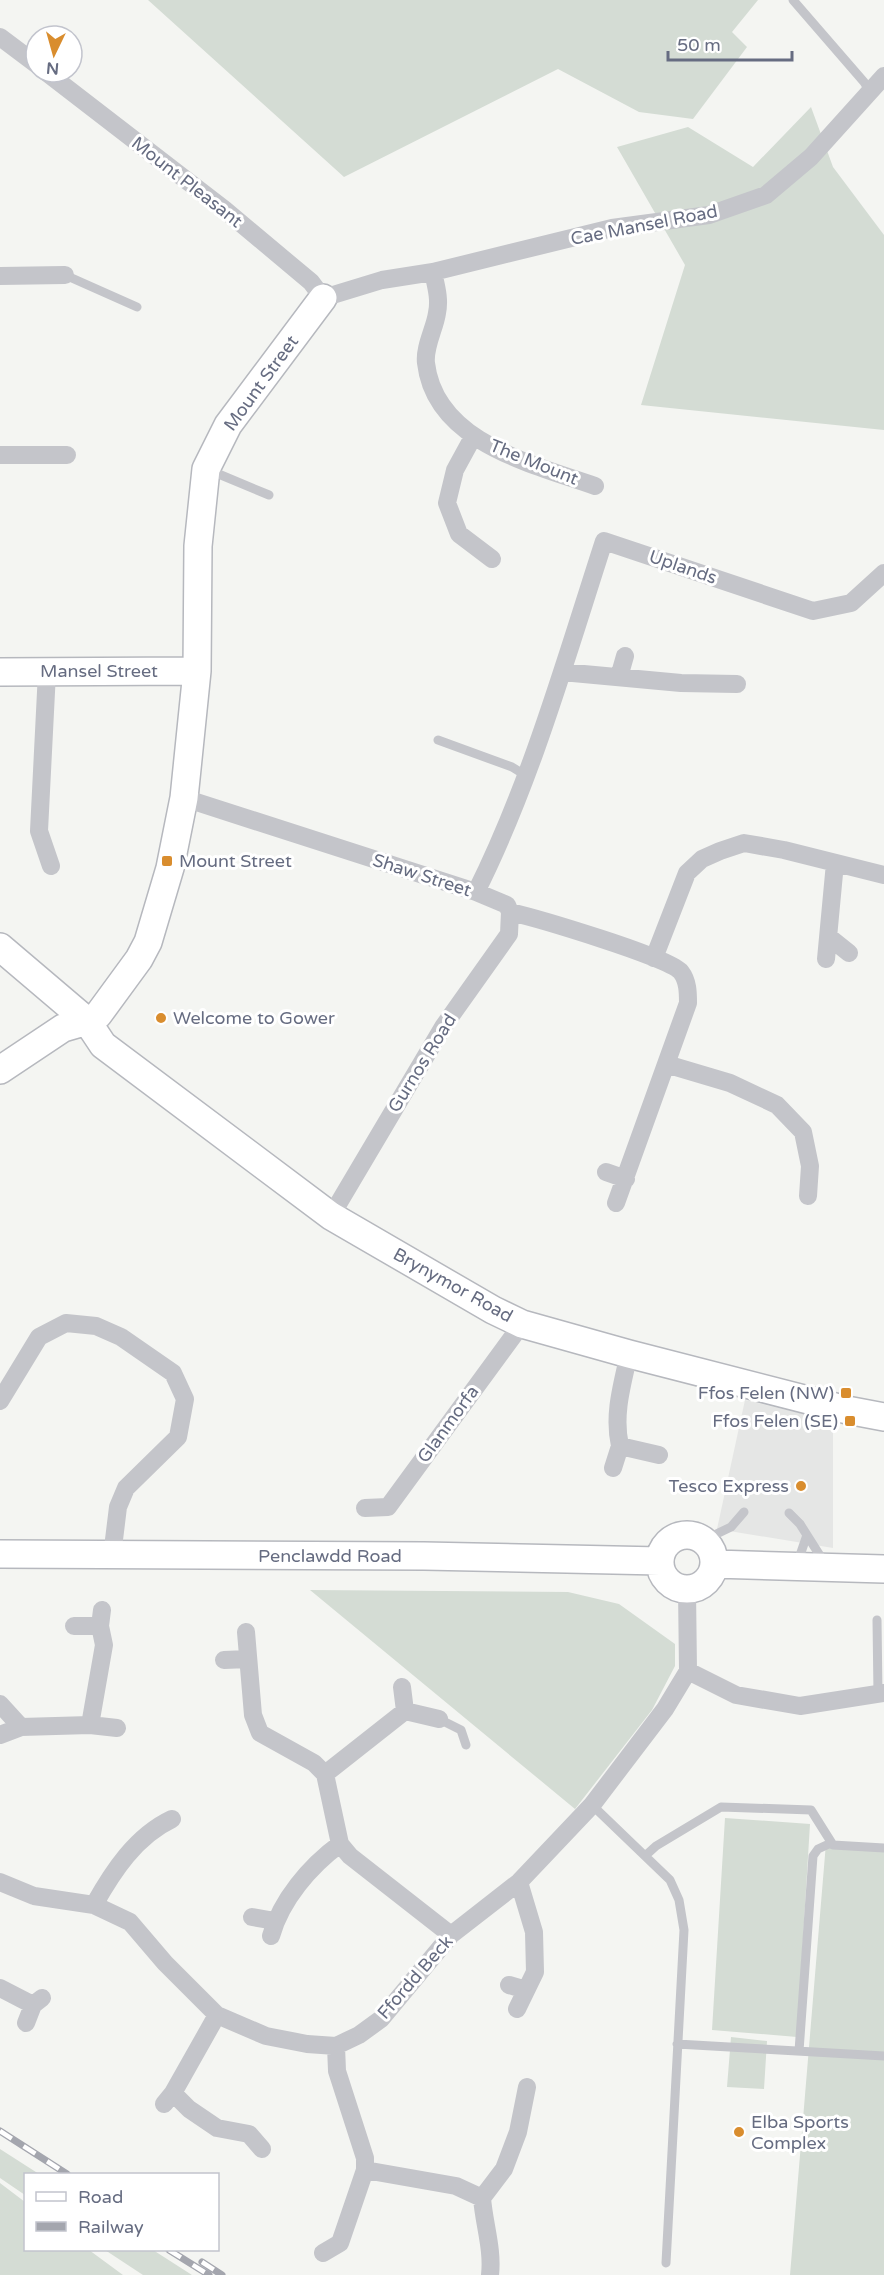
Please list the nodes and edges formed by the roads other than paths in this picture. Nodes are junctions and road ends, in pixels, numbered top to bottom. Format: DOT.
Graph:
graph roads {
  1 [pos="793,0"];
  2 [pos="0,37"];
  3 [pos="24,55"];
  4 [pos="884,76"];
  5 [pos="62,84"];
  6 [pos="870,92"];
  7 [pos="433,272"];
  8 [pos="65,275"];
  9 [pos="0,276"];
  10 [pos="324,298"];
  11 [pos="137,307"];
  12 [pos="473,437"];
  13 [pos="67,454"];
  14 [pos="0,455"];
  15 [pos="206,469"];
  16 [pos="595,486"];
  17 [pos="269,495"];
  18 [pos="492,559"];
  19 [pos="884,573"];
  20 [pos="624,656"];
  21 [pos="197,671"];
  22 [pos="0,672"];
  23 [pos="46,672"];
  24 [pos="562,672"];
  25 [pos="619,677"];
  26 [pos="737,684"];
  27 [pos="438,740"];
  28 [pos="525,775"];
  29 [pos="184,798"];
  30 [pos="835,863"];
  31 [pos="51,866"];
  32 [pos="884,874"];
  33 [pos="476,892"];
  34 [pos="510,912"];
  35 [pos="828,937"];
  36 [pos="0,947"];
  37 [pos="849,952"];
  38 [pos="654,957"];
  39 [pos="826,959"];
  40 [pos="87,1021"];
  41 [pos="666,1064"];
  42 [pos="0,1070"];
  43 [pos="606,1172"];
  44 [pos="627,1179"];
  45 [pos="808,1196"];
  46 [pos="616,1203"];
  47 [pos="331,1215"];
  48 [pos="522,1324"];
  49 [pos="629,1354"];
  50 [pos="0,1401"];
  51 [pos="884,1417"];
  52 [pos="620,1446"];
  53 [pos="659,1455"];
  54 [pos="613,1467"];
  55 [pos="365,1508"];
  56 [pos="744,1512"];
  57 [pos="789,1513"];
  58 [pos="807,1534"];
  59 [pos="709,1552"];
  60 [pos="0,1554"];
  61 [pos="112,1556"];
  62 [pos="660,1561"];
  63 [pos="796,1566"];
  64 [pos="827,1567"];
  65 [pos="884,1569"];
  66 [pos="687,1589"];
  67 [pos="877,1620"];
  68 [pos="74,1626"];
  69 [pos="246,1632"];
  70 [pos="248,1659"];
  71 [pos="224,1660"];
  72 [pos="688,1671"];
  73 [pos="402,1687"];
  74 [pos="881,1694"];
  75 [pos="0,1704"];
  76 [pos="405,1711"];
  77 [pos="439,1719"];
  78 [pos="90,1725"];
  79 [pos="21,1727"];
  80 [pos="117,1728"];
  81 [pos="0,1736"];
  82 [pos="466,1745"];
  83 [pos="325,1774"];
  84 [pos="592,1805"];
  85 [pos="159,1821"];
  86 [pos="831,1843"];
  87 [pos="340,1844"];
  88 [pos="884,1848"];
  89 [pos="645,1856"];
  90 [pos="0,1882"];
  91 [pos="519,1882"];
  92 [pos="94,1905"];
  93 [pos="252,1917"];
  94 [pos="451,1935"];
  95 [pos="0,1988"];
  96 [pos="517,2009"];
  97 [pos="216,2015"];
  98 [pos="26,2023"];
  99 [pos="677,2044"];
  100 [pos="336,2046"];
  101 [pos="799,2051"];
  102 [pos="884,2056"];
  103 [pos="527,2087"];
  104 [pos="262,2148"];
  105 [pos="365,2170"];
  106 [pos="482,2198"];
  107 [pos="323,2253"];
  108 [pos="666,2264"];
  109 [pos="490,2275"];
  1 -- 6 [label="lane"];
  2 -- 3 [label="street"];
  4 -- 6 [label="street, Cae Mansel Road"];
  5 -- 10 [label="street, Mount Pleasant"];
  6 -- 7 [label="street, Cae Mansel Road"];
  7 -- 10 [label="street, Cae Mansel Road"];
  7 -- 12 [label="street, The Mount"];
  8 -- 9 [label="street"];
  8 -- 11 [label="lane"];
  10 -- 15 [label="street, Mount Street"];
  12 -- 16 [label="street, The Mount"];
  12 -- 18 [label="street, The Mount"];
  13 -- 14 [label="street"];
  15 -- 17 [label="lane"];
  15 -- 21 [label="street, Mount Street"];
  19 -- 24 [label="street, Uplands"];
  20 -- 25 [label="street"];
  21 -- 23 [label="street, Mansel Street"];
  21 -- 29 [label="street, Mount Street"];
  22 -- 23 [label="street, Mansel Street"];
  23 -- 31 [label="street"];
  24 -- 25 [label="street"];
  24 -- 28 [label="street, Uplands"];
  25 -- 26 [label="street"];
  27 -- 28 [label="lane"];
  28 -- 33 [label="street, Uplands"];
  29 -- 33 [label="street, Shaw Street"];
  29 -- 40 [label="street, Mount Street"];
  30 -- 32 [label="street"];
  30 -- 35 [label="street"];
  30 -- 38 [label="street"];
  33 -- 34 [label="street, Shaw Street"];
  34 -- 38 [label="street, Shaw Street"];
  34 -- 47 [label="street, Gurnos Road"];
  35 -- 37 [label="street"];
  35 -- 39 [label="street"];
  36 -- 40 [label="street, Brynymor Road"];
  38 -- 41 [label="street, Shaw Street"];
  40 -- 42 [label="street"];
  40 -- 47 [label="street, Brynymor Road"];
  41 -- 44 [label="street, Shaw Street"];
  41 -- 45 [label="street"];
  43 -- 44 [label="street"];
  44 -- 46 [label="street, Shaw Street"];
  47 -- 48 [label="street, Brynymor Road"];
  48 -- 49 [label="street, Brynymor Road"];
  48 -- 55 [label="street, Glanmorfa"];
  49 -- 51 [label="street, Brynymor Road"];
  49 -- 52 [label="street"];
  50 -- 61 [label="street"];
  52 -- 53 [label="street"];
  52 -- 54 [label="street"];
  56 -- 59 [label="lane"];
  57 -- 58 [label="lane"];
  58 -- 63 [label="lane"];
  58 -- 64 [label="lane"];
  59 -- 62 [label="street"];
  59 -- 63 [label="street"];
  59 -- 66 [label="street"];
  60 -- 61 [label="street, Penclawdd Road"];
  61 -- 62 [label="street, Penclawdd Road"];
  62 -- 66 [label="street"];
  63 -- 64 [label="street"];
  64 -- 65 [label="street"];
  66 -- 72 [label="street"];
  67 -- 74 [label="lane"];
  68 -- 78 [label="street"];
  69 -- 70 [label="street"];
  70 -- 71 [label="street"];
  70 -- 83 [label="street"];
  72 -- 74 [label="street"];
  72 -- 84 [label="street, Ffordd Beck"];
  73 -- 76 [label="street"];
  75 -- 79 [label="street"];
  76 -- 77 [label="street"];
  76 -- 83 [label="street"];
  77 -- 82 [label="lane"];
  78 -- 79 [label="street"];
  78 -- 80 [label="street"];
  79 -- 81 [label="street"];
  83 -- 87 [label="street"];
  84 -- 89 [label="lane"];
  84 -- 91 [label="street, Ffordd Beck"];
  85 -- 92 [label="street"];
  86 -- 88 [label="lane"];
  86 -- 89 [label="lane"];
  86 -- 101 [label="lane"];
  87 -- 93 [label="street"];
  87 -- 94 [label="street"];
  89 -- 99 [label="lane"];
  90 -- 92 [label="street"];
  91 -- 94 [label="street, Ffordd Beck"];
  91 -- 96 [label="street"];
  92 -- 97 [label="street"];
  94 -- 100 [label="street, Ffordd Beck"];
  95 -- 98 [label="street"];
  97 -- 100 [label="street"];
  97 -- 104 [label="street"];
  99 -- 101 [label="lane"];
  99 -- 108 [label="lane"];
  100 -- 105 [label="street"];
  101 -- 102 [label="lane"];
  103 -- 106 [label="street"];
  105 -- 106 [label="street"];
  105 -- 107 [label="street"];
  106 -- 109 [label="street"];
}
